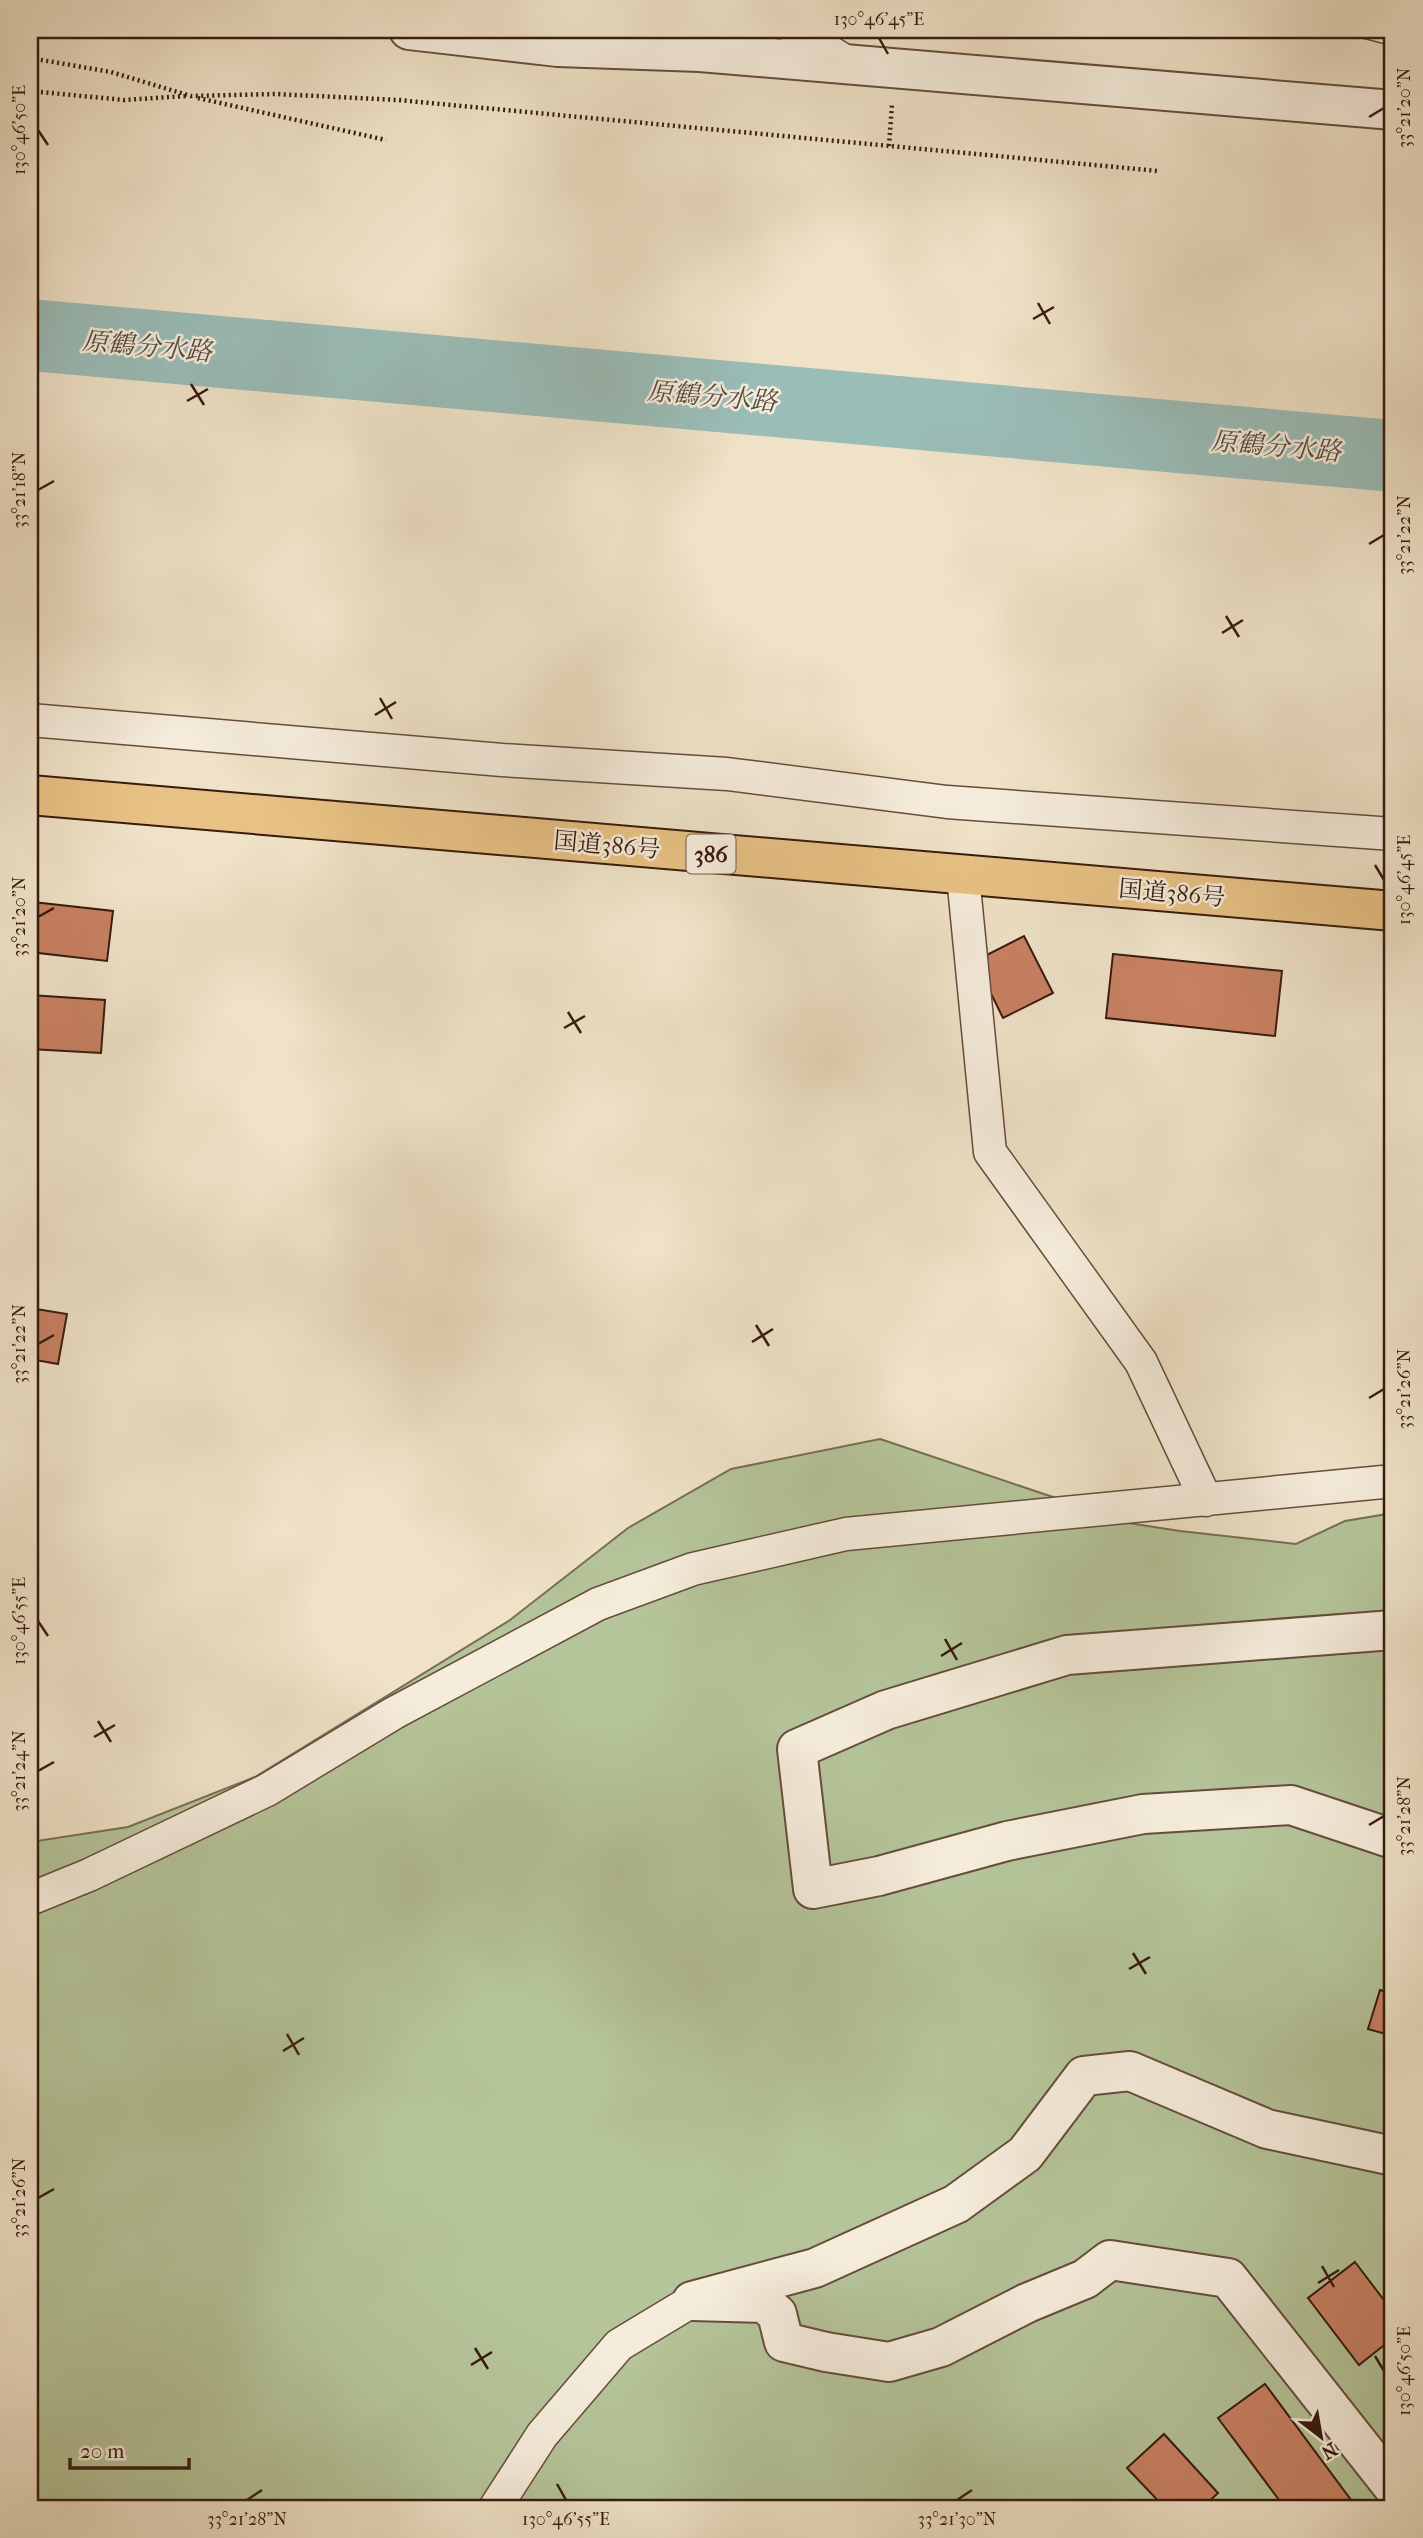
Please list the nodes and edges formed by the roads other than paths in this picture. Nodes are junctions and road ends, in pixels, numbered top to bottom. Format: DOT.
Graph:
graph roads {
  1 [pos="409,30"];
  2 [pos="794,30"];
  3 [pos="1366,30"];
  4 [pos="1393,37"];
  5 [pos="851,65"];
  6 [pos="1393,110"];
  7 [pos="30,720"];
  8 [pos="30,795"];
  9 [pos="1393,834"];
  10 [pos="963,876"];
  11 [pos="1393,911"];
  12 [pos="1393,1481"];
  13 [pos="1206,1500"];
  14 [pos="1393,1630"];
  15 [pos="1393,1839"];
  16 [pos="30,1899"];
  17 [pos="1393,2156"];
  18 [pos="692,2301"];
  19 [pos="1393,2487"];
  20 [pos="495,2508"];
  1 -- 5 [label="street"];
  2 -- 5 [label="street"];
  3 -- 4 [label="lane"];
  5 -- 6 [label="street"];
  7 -- 9 [label="street"];
  8 -- 10 [label="highway, 国道386号 / 386"];
  10 -- 11 [label="highway, 国道386号 / 386"];
  10 -- 13 [label="street"];
  12 -- 13 [label="street"];
  13 -- 16 [label="street"];
  14 -- 15 [label="street"];
  17 -- 18 [label="street"];
  18 -- 19 [label="street"];
  18 -- 20 [label="street"];
}
